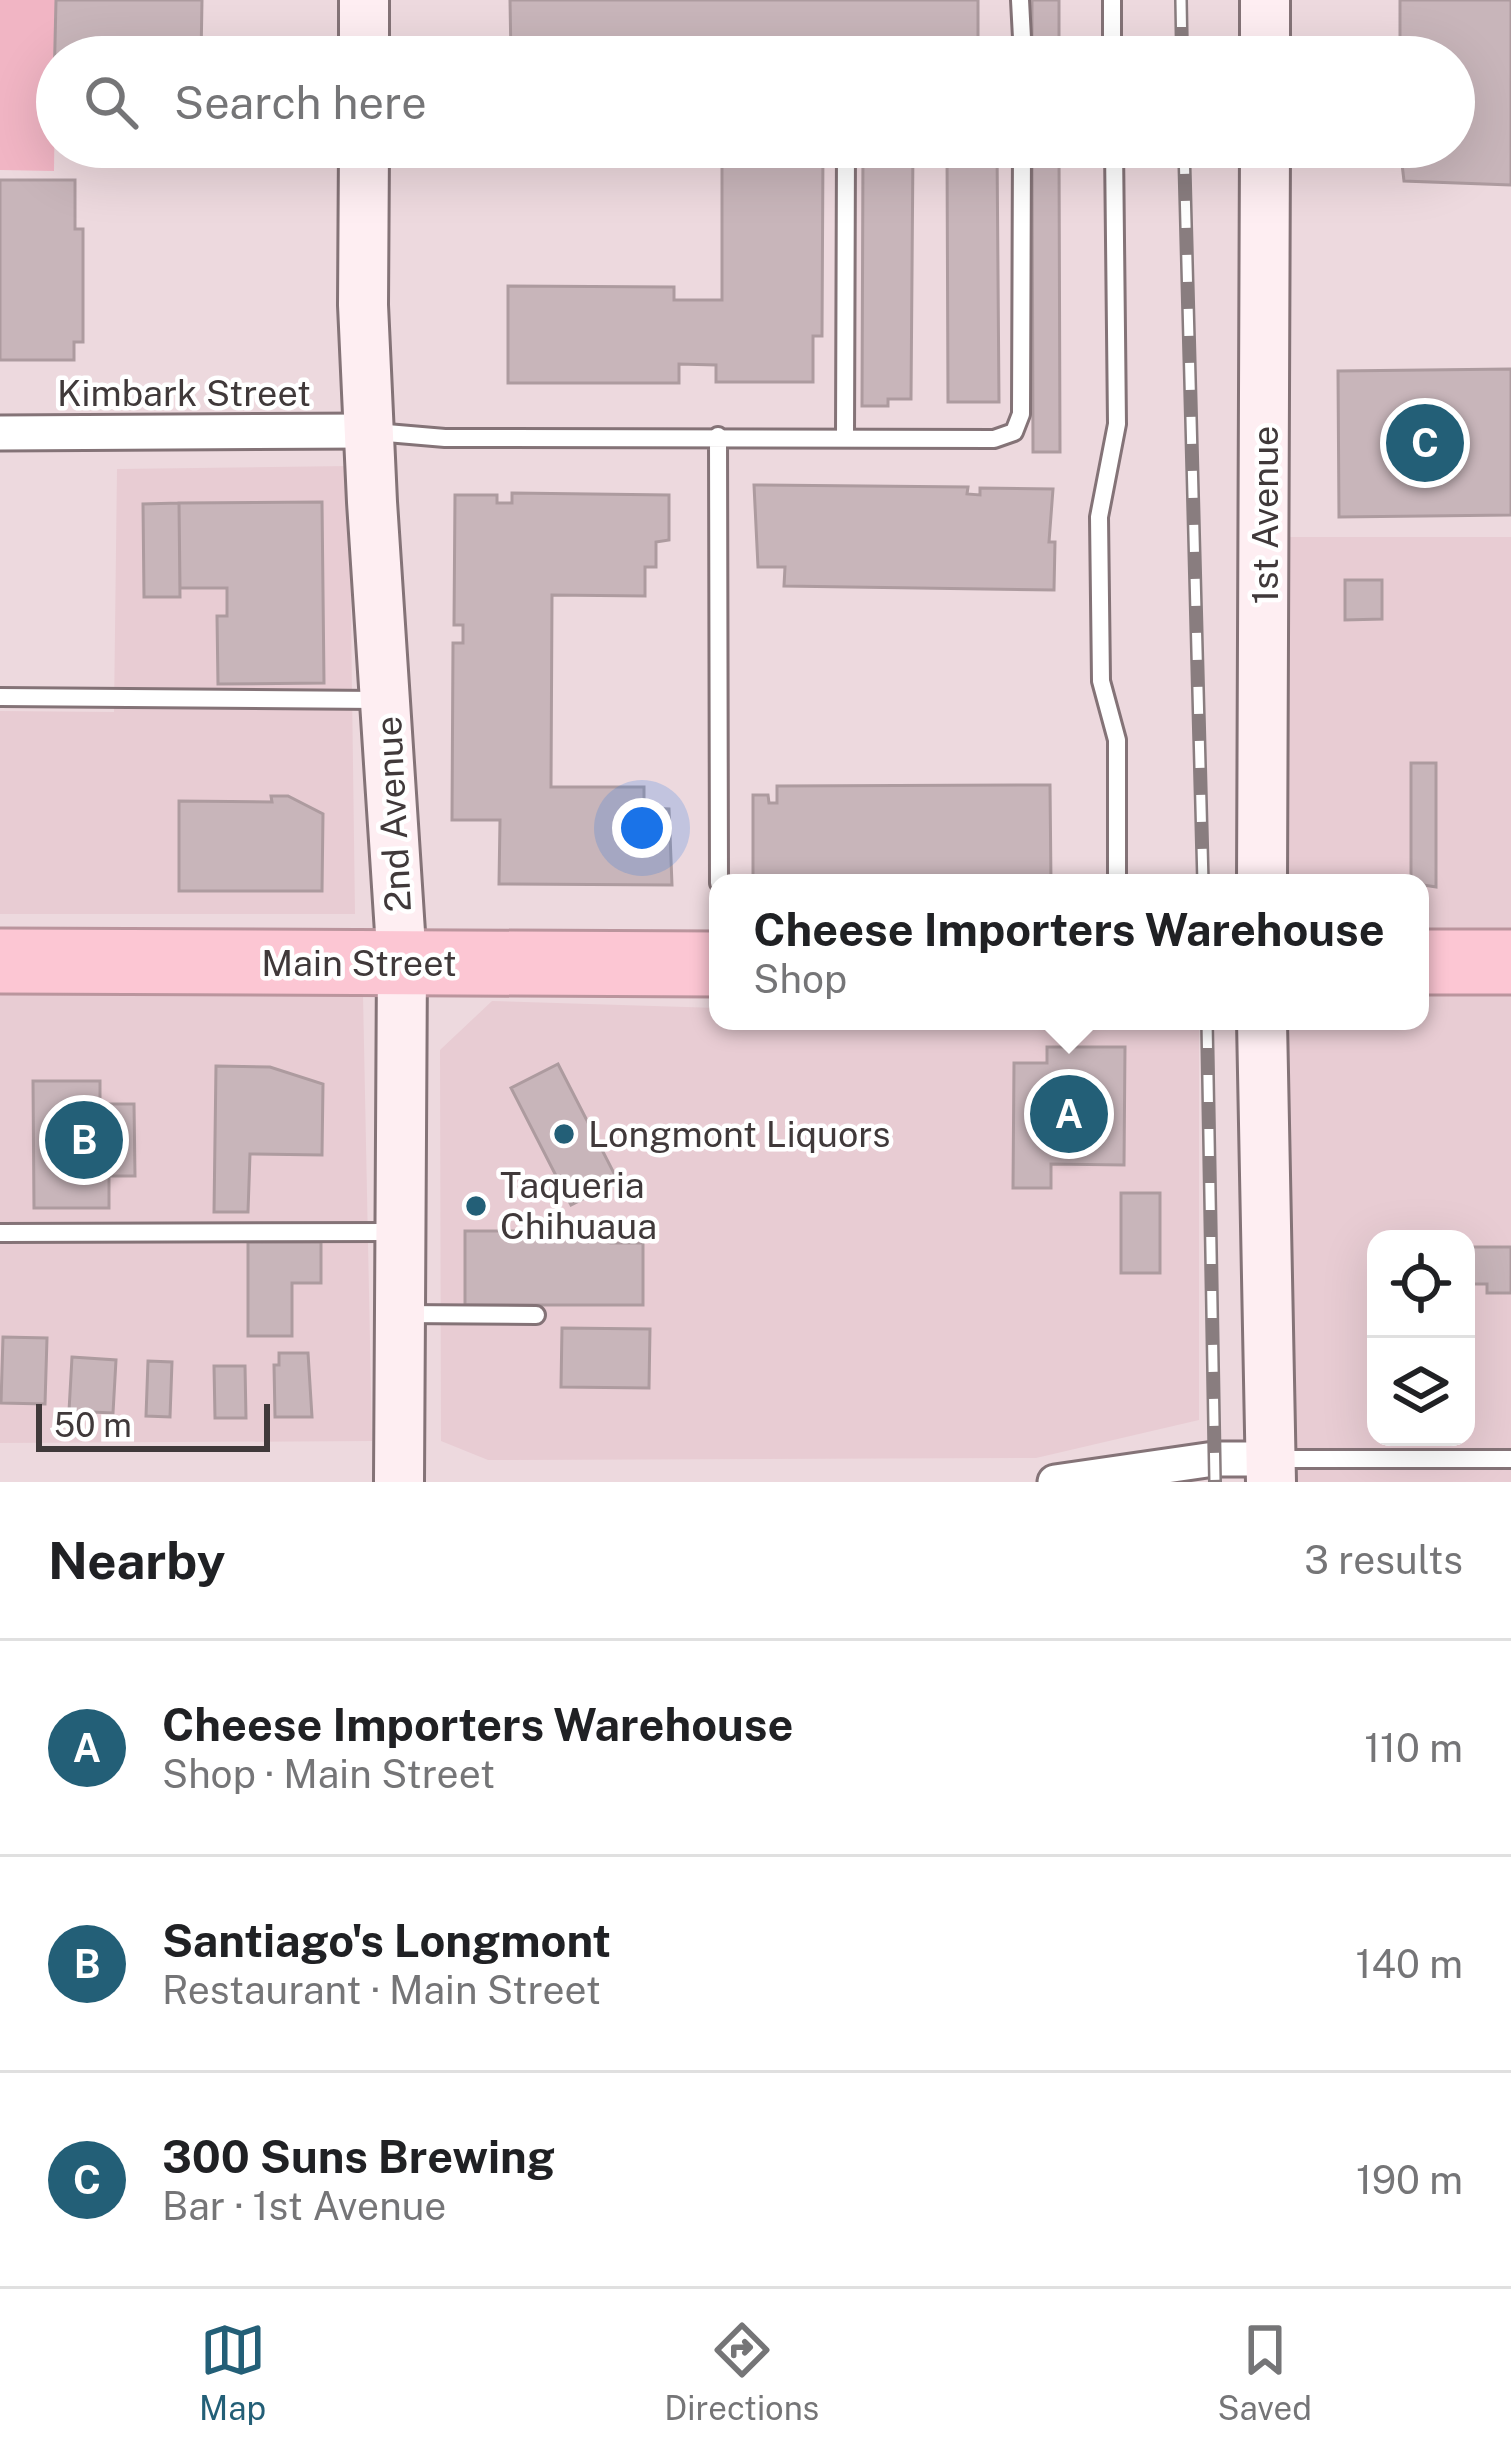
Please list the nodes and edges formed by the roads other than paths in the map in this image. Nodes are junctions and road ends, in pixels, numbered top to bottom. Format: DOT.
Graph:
graph roads {
  1 [pos="364,0"];
  2 [pos="1020,0"];
  3 [pos="1112,0"];
  4 [pos="1264,0"];
  5 [pos="364,36"];
  6 [pos="1022,36"];
  7 [pos="1112,36"];
  8 [pos="1265,36"];
  9 [pos="364,168"];
  10 [pos="846,168"];
  11 [pos="1022,168"];
  12 [pos="1114,168"];
  13 [pos="1265,168"];
  14 [pos="369,431"];
  15 [pos="0,433"];
  16 [pos="718,436"];
  17 [pos="845,438"];
  18 [pos="0,697"];
  19 [pos="386,700"];
  20 [pos="719,874"];
  21 [pos="1117,874"];
  22 [pos="1262,874"];
  23 [pos="0,961"];
  24 [pos="1429,962"];
  25 [pos="1511,962"];
  26 [pos="402,963"];
  27 [pos="709,964"];
  28 [pos="1262,1030"];
  29 [pos="400,1232"];
  30 [pos="0,1233"];
  31 [pos="400,1314"];
  32 [pos="536,1315"];
  33 [pos="1511,1460"];
  34 [pos="1271,1471"];
  35 [pos="399,1482"];
  36 [pos="1055,1482"];
  1 -- 5 [label="street"];
  2 -- 6 [label="lane"];
  3 -- 7 [label="lane"];
  4 -- 8 [label="street"];
  9 -- 14 [label="street, 2nd Avenue"];
  10 -- 17 [label="lane"];
  11 -- 17 [label="lane"];
  12 -- 21 [label="lane"];
  13 -- 22 [label="street, 1st Avenue"];
  14 -- 15 [label="street, Kimbark Street"];
  14 -- 16 [label="lane"];
  14 -- 19 [label="street, 2nd Avenue"];
  16 -- 17 [label="lane"];
  16 -- 20 [label="lane"];
  18 -- 19 [label="lane"];
  19 -- 26 [label="street, 2nd Avenue"];
  23 -- 26 [label="highway, Main Street"];
  24 -- 25 [label="highway"];
  26 -- 27 [label="highway, Main Street"];
  26 -- 29 [label="street, 2nd Avenue"];
  28 -- 34 [label="street"];
  29 -- 30 [label="lane"];
  29 -- 31 [label="street, 2nd Avenue"];
  31 -- 32 [label="lane"];
  31 -- 35 [label="street, 2nd Avenue"];
  33 -- 34 [label="lane"];
  34 -- 36 [label="street"];
}
